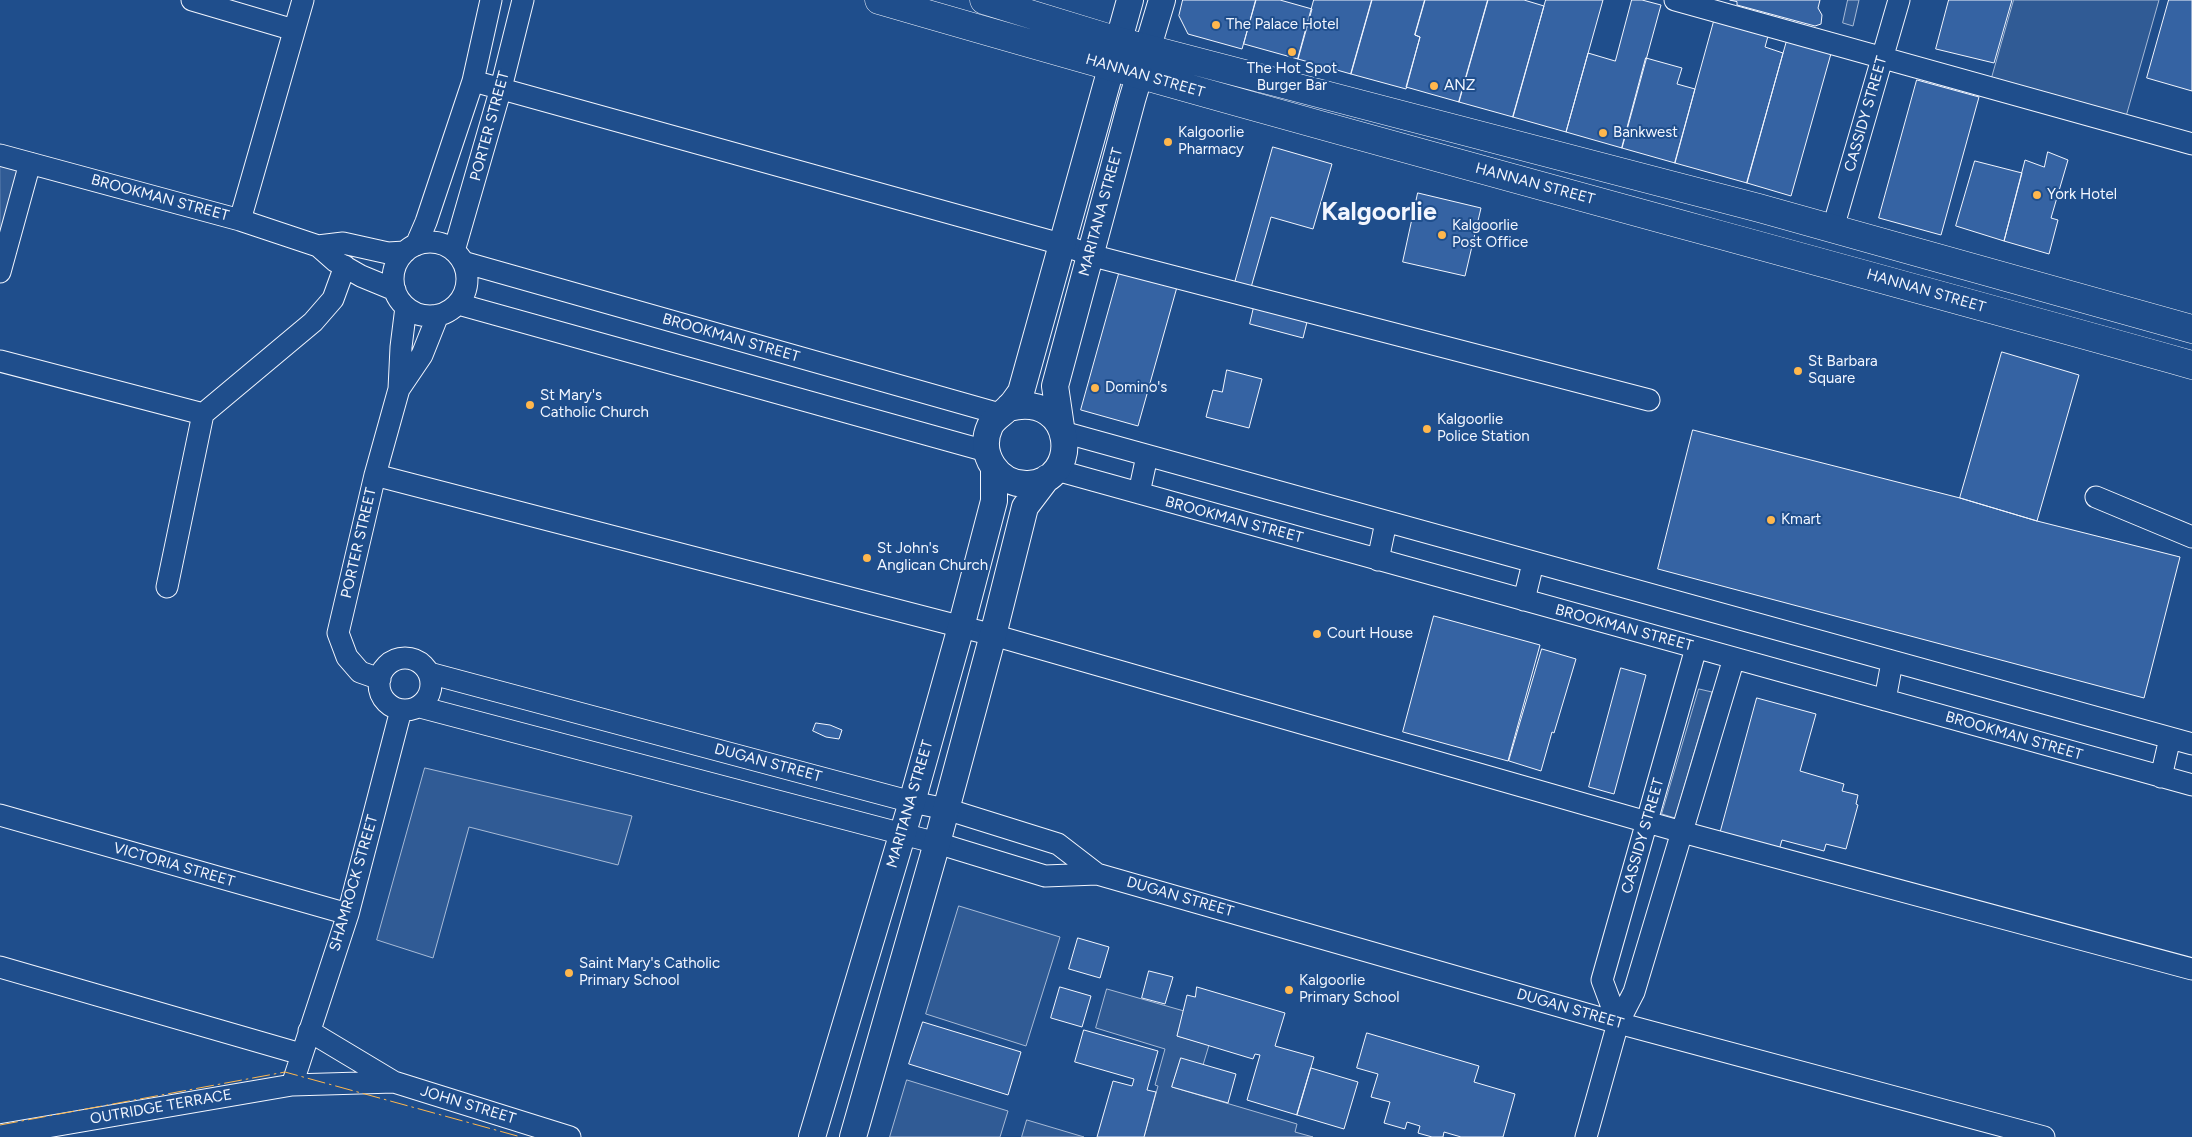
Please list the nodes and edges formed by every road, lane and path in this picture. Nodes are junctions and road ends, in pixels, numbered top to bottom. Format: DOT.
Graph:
graph roads {
  1 [pos="192,0"];
  2 [pos="303,0"];
  3 [pos="491,0"];
  4 [pos="523,0"];
  5 [pos="879,0"];
  6 [pos="984,0"];
  7 [pos="1130,0"];
  8 [pos="1162,0"];
  9 [pos="1675,0"];
  10 [pos="1899,0"];
  11 [pos="294,30"];
  12 [pos="1118,41"];
  13 [pos="1148,49"];
  14 [pos="1883,57"];
  15 [pos="1110,67"];
  16 [pos="1139,75"];
  17 [pos="473,81"];
  18 [pos="501,88"];
  19 [pos="2192,144"];
  20 [pos="0,155"];
  21 [pos="30,163"];
  22 [pos="240,220"];
  23 [pos="1833,228"];
  24 [pos="1060,244"];
  25 [pos="318,246"];
  26 [pos="410,249"];
  27 [pos="1090,255"];
  28 [pos="458,257"];
  29 [pos="345,266"];
  30 [pos="0,272"];
  31 [pos="401,298"];
  32 [pos="458,304"];
  33 [pos="438,316"];
  34 [pos="2192,329"];
  35 [pos="0,361"];
  36 [pos="2192,365"];
  37 [pos="399,389"];
  38 [pos="1648,400"];
  39 [pos="1004,411"];
  40 [pos="203,414"];
  41 [pos="1062,429"];
  42 [pos="1147,456"];
  43 [pos="990,460"];
  44 [pos="1051,474"];
  45 [pos="375,475"];
  46 [pos="1139,493"];
  47 [pos="2096,497"];
  48 [pos="1386,522"];
  49 [pos="2192,537"];
  50 [pos="1378,560"];
  51 [pos="1533,562"];
  52 [pos="167,587"];
  53 [pos="1524,600"];
  54 [pos="961,627"];
  55 [pos="993,635"];
  56 [pos="1696,648"];
  57 [pos="1734,658"];
  58 [pos="1892,662"];
  59 [pos="429,673"];
  60 [pos="380,679"];
  61 [pos="1885,700"];
  62 [pos="410,708"];
  63 [pos="2170,738"];
  64 [pos="2192,744"];
  65 [pos="2162,777"];
  66 [pos="2192,785"];
  67 [pos="912,802"];
  68 [pos="946,809"];
  69 [pos="0,815"];
  70 [pos="1647,822"];
  71 [pos="1682,832"];
  72 [pos="902,834"];
  73 [pos="937,843"];
  74 [pos="1097,874"];
  75 [pos="348,914"];
  76 [pos="0,967"];
  77 [pos="2192,968"];
  78 [pos="1618,1023"];
  79 [pos="309,1032"];
  80 [pos="301,1054"];
  81 [pos="394,1082"];
  82 [pos="292,1085"];
  83 [pos="0,1135"];
  84 [pos="570,1137"];
  85 [pos="812,1137"];
  86 [pos="853,1137"];
  87 [pos="1586,1137"];
  88 [pos="2044,1137"];
  1 -- 11 [label="street"];
  2 -- 11 [label="street"];
  3 -- 17 [label="street, PORTER STREET"];
  4 -- 18 [label="street, PORTER STREET"];
  5 -- 15 [label="highway, HANNAN STREET"];
  6 -- 12 [label="highway, HANNAN STREET"];
  7 -- 12 [label="main road, MARITANA STREET"];
  8 -- 13 [label="main road, MARITANA STREET"];
  9 -- 14 [label="street"];
  10 -- 14 [label="street, CASSIDY STREET"];
  11 -- 22 [label="street"];
  12 -- 13 [label="highway, HANNAN STREET"];
  12 -- 15 [label="main road, MARITANA STREET"];
  13 -- 16 [label="main road, MARITANA STREET"];
  13 -- 23 [label="highway, HANNAN STREET"];
  14 -- 19 [label="street"];
  14 -- 23 [label="street, CASSIDY STREET"];
  15 -- 16 [label="highway, HANNAN STREET"];
  15 -- 24 [label="main road, MARITANA STREET"];
  16 -- 27 [label="main road, MARITANA STREET"];
  16 -- 36 [label="highway, HANNAN STREET"];
  17 -- 18 [label="street"];
  17 -- 26 [label="street, PORTER STREET"];
  18 -- 24 [label="street"];
  18 -- 28 [label="street, PORTER STREET"];
  20 -- 21 [label="street, BROOKMAN STREET"];
  21 -- 22 [label="street, BROOKMAN STREET"];
  21 -- 30 [label="street"];
  22 -- 25 [label="street, BROOKMAN STREET"];
  23 -- 34 [label="highway, HANNAN STREET"];
  24 -- 27 [label="street"];
  24 -- 39 [label="main road, MARITANA STREET"];
  25 -- 26 [label="street, BROOKMAN STREET"];
  25 -- 29 [label="street, BROOKMAN STREET"];
  26 -- 28 [label="street"];
  26 -- 31 [label="street"];
  27 -- 38 [label="street"];
  27 -- 41 [label="main road, MARITANA STREET"];
  28 -- 32 [label="street"];
  28 -- 39 [label="street, BROOKMAN STREET"];
  29 -- 31 [label="street, BROOKMAN STREET"];
  29 -- 40 [label="street"];
  31 -- 33 [label="street"];
  31 -- 37 [label="street, PORTER STREET"];
  32 -- 33 [label="street"];
  32 -- 43 [label="street"];
  33 -- 37 [label="street, PORTER STREET"];
  35 -- 40 [label="street"];
  37 -- 45 [label="street, PORTER STREET"];
  39 -- 41 [label="main road"];
  39 -- 43 [label="main road"];
  40 -- 52 [label="street"];
  41 -- 42 [label="street"];
  41 -- 44 [label="main road"];
  42 -- 46 [label="street"];
  42 -- 48 [label="street"];
  43 -- 44 [label="main road"];
  43 -- 54 [label="main road, MARITANA STREET"];
  44 -- 46 [label="street, BROOKMAN STREET"];
  44 -- 55 [label="main road"];
  45 -- 54 [label="street"];
  45 -- 60 [label="street, PORTER STREET"];
  46 -- 50 [label="street, BROOKMAN STREET"];
  47 -- 49 [label="street"];
  48 -- 50 [label="street"];
  48 -- 51 [label="street"];
  50 -- 53 [label="street, BROOKMAN STREET"];
  51 -- 53 [label="street"];
  51 -- 58 [label="street"];
  53 -- 56 [label="street, BROOKMAN STREET"];
  54 -- 55 [label="street"];
  54 -- 67 [label="main road, MARITANA STREET"];
  55 -- 68 [label="main road"];
  55 -- 70 [label="street"];
  56 -- 57 [label="street, BROOKMAN STREET"];
  56 -- 70 [label="street, CASSIDY STREET"];
  57 -- 61 [label="street, BROOKMAN STREET"];
  57 -- 71 [label="street"];
  58 -- 61 [label="street"];
  58 -- 63 [label="street"];
  59 -- 60 [label="street"];
  59 -- 62 [label="street"];
  59 -- 67 [label="street, DUGAN STREET"];
  60 -- 62 [label="street"];
  61 -- 65 [label="street, BROOKMAN STREET"];
  62 -- 72 [label="street, DUGAN STREET"];
  62 -- 75 [label="street, SHAMROCK STREET"];
  63 -- 64 [label="street"];
  63 -- 65 [label="street"];
  65 -- 66 [label="street, BROOKMAN STREET"];
  67 -- 68 [label="street, DUGAN STREET"];
  67 -- 72 [label="main road, MARITANA STREET"];
  68 -- 73 [label="main road"];
  68 -- 74 [label="street, DUGAN STREET"];
  69 -- 75 [label="street, VICTORIA STREET"];
  70 -- 71 [label="street"];
  70 -- 78 [label="street, CASSIDY STREET"];
  71 -- 77 [label="street"];
  71 -- 78 [label="street"];
  72 -- 73 [label="street, DUGAN STREET"];
  72 -- 85 [label="main road, MARITANA STREET"];
  73 -- 74 [label="street, DUGAN STREET"];
  73 -- 86 [label="main road"];
  74 -- 78 [label="street, DUGAN STREET"];
  75 -- 79 [label="street, SHAMROCK STREET"];
  76 -- 80 [label="street"];
  78 -- 87 [label="street"];
  78 -- 88 [label="street, DUGAN STREET"];
  79 -- 80 [label="street, SHAMROCK STREET"];
  79 -- 81 [label="street, JOHN STREET"];
  80 -- 82 [label="street"];
  81 -- 82 [label="street, JOHN STREET"];
  81 -- 84 [label="street, JOHN STREET"];
  82 -- 83 [label="street, OUTRIDGE TERRACE"];
}
